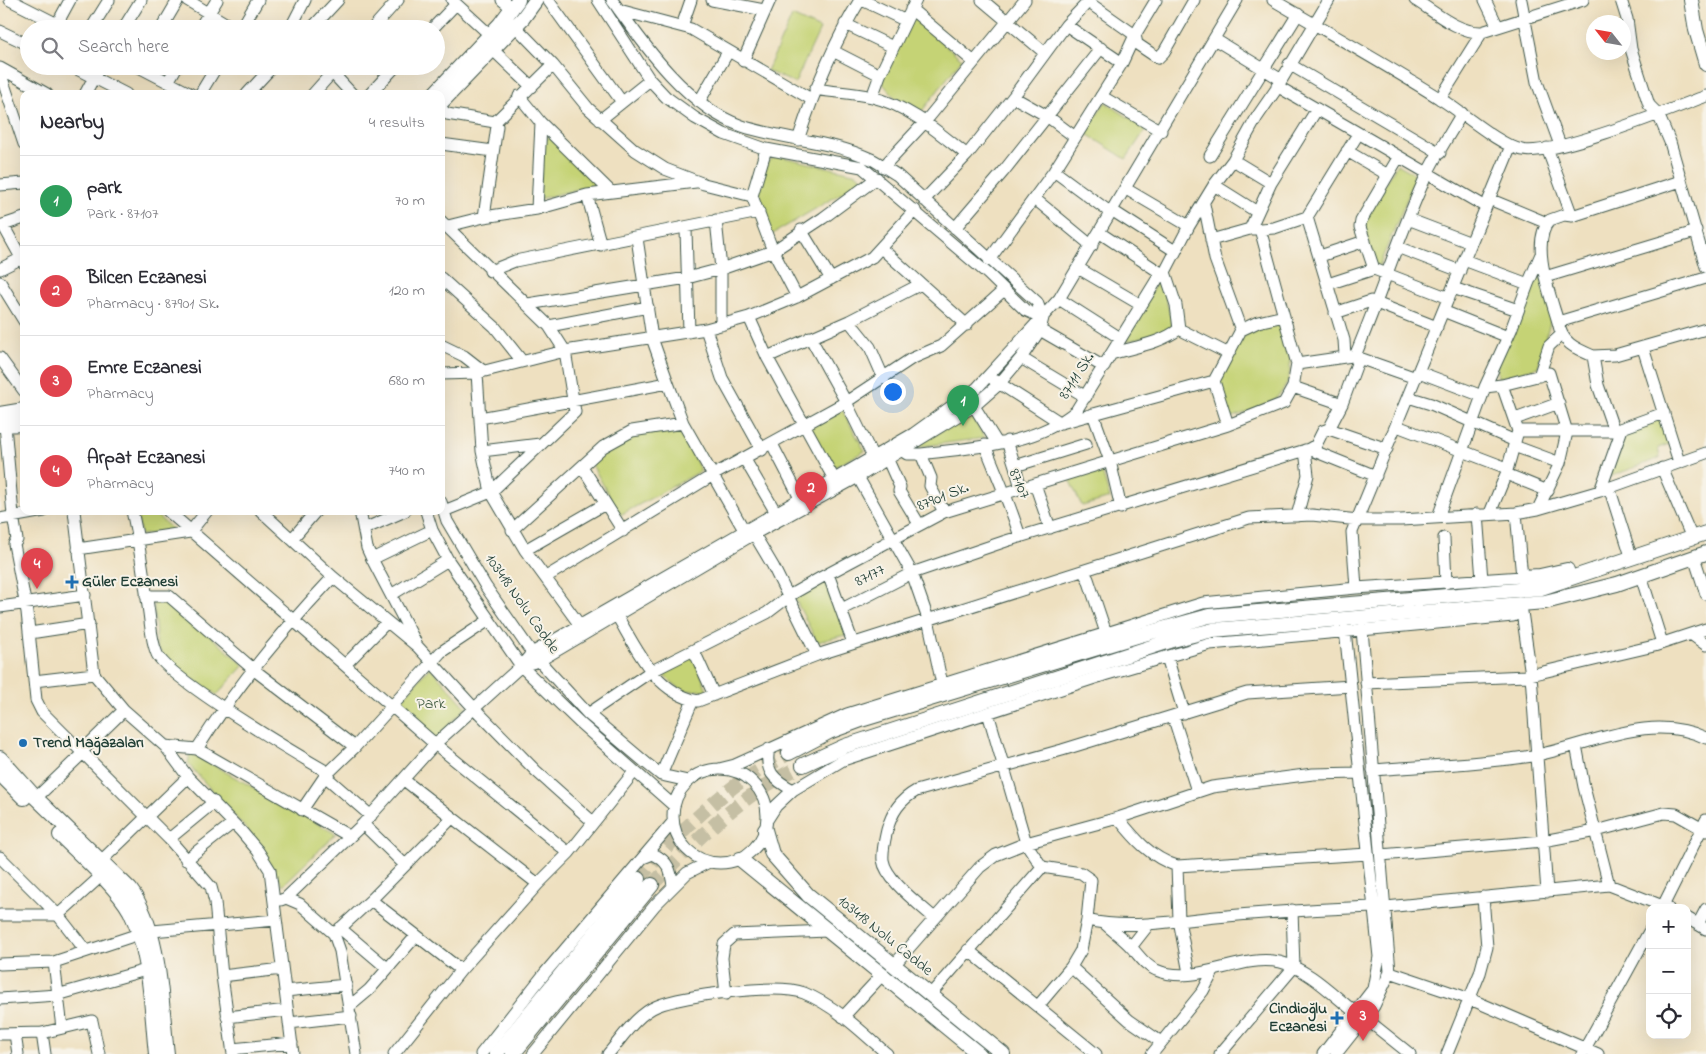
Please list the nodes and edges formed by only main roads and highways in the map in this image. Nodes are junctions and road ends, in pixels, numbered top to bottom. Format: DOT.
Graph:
graph roads {
  1 [pos="536,0"];
  2 [pos="1691,0"];
  3 [pos="1697,0"];
  4 [pos="511,3"];
  5 [pos="1705,40"];
  6 [pos="1706,64"];
  7 [pos="438,90"];
  8 [pos="445,99"];
  9 [pos="20,412"];
  10 [pos="2,421"];
  11 [pos="20,423"];
  12 [pos="1706,533"];
  13 [pos="1700,555"];
  14 [pos="1631,556"];
  15 [pos="1522,577"];
  16 [pos="1546,602"];
  17 [pos="1522,612"];
  18 [pos="789,753"];
  19 [pos="0,758"];
  20 [pos="803,764"];
  21 [pos="0,774"];
  22 [pos="766,825"];
  23 [pos="740,859"];
  24 [pos="639,879"];
  25 [pos="652,885"];
  26 [pos="145,932"];
  27 [pos="156,1054"];
  28 [pos="167,1054"];
  29 [pos="496,1054"];
  30 [pos="513,1054"];
  31 [pos="979,1054"];
  32 [pos="1002,1054"];
  1 -- 8 [label="main road"];
  2 -- 6 [label="main road"];
  3 -- 5 [label="main road"];
  4 -- 7 [label="main road"];
  9 -- 10 [label="main road"];
  10 -- 11 [label="main road"];
  12 -- 14 [label="main road"];
  13 -- 16 [label="main road"];
  14 -- 15 [label="main road"];
  14 -- 18 [label="main road"];
  16 -- 17 [label="main road"];
  16 -- 20 [label="main road"];
  19 -- 26 [label="main road"];
  21 -- 26 [label="main road"];
  22 -- 32 [label="main road, 103418 Nolu Cadde"];
  23 -- 31 [label="main road"];
  24 -- 29 [label="main road"];
  25 -- 30 [label="main road"];
  26 -- 27 [label="main road"];
  26 -- 28 [label="main road"];
}
